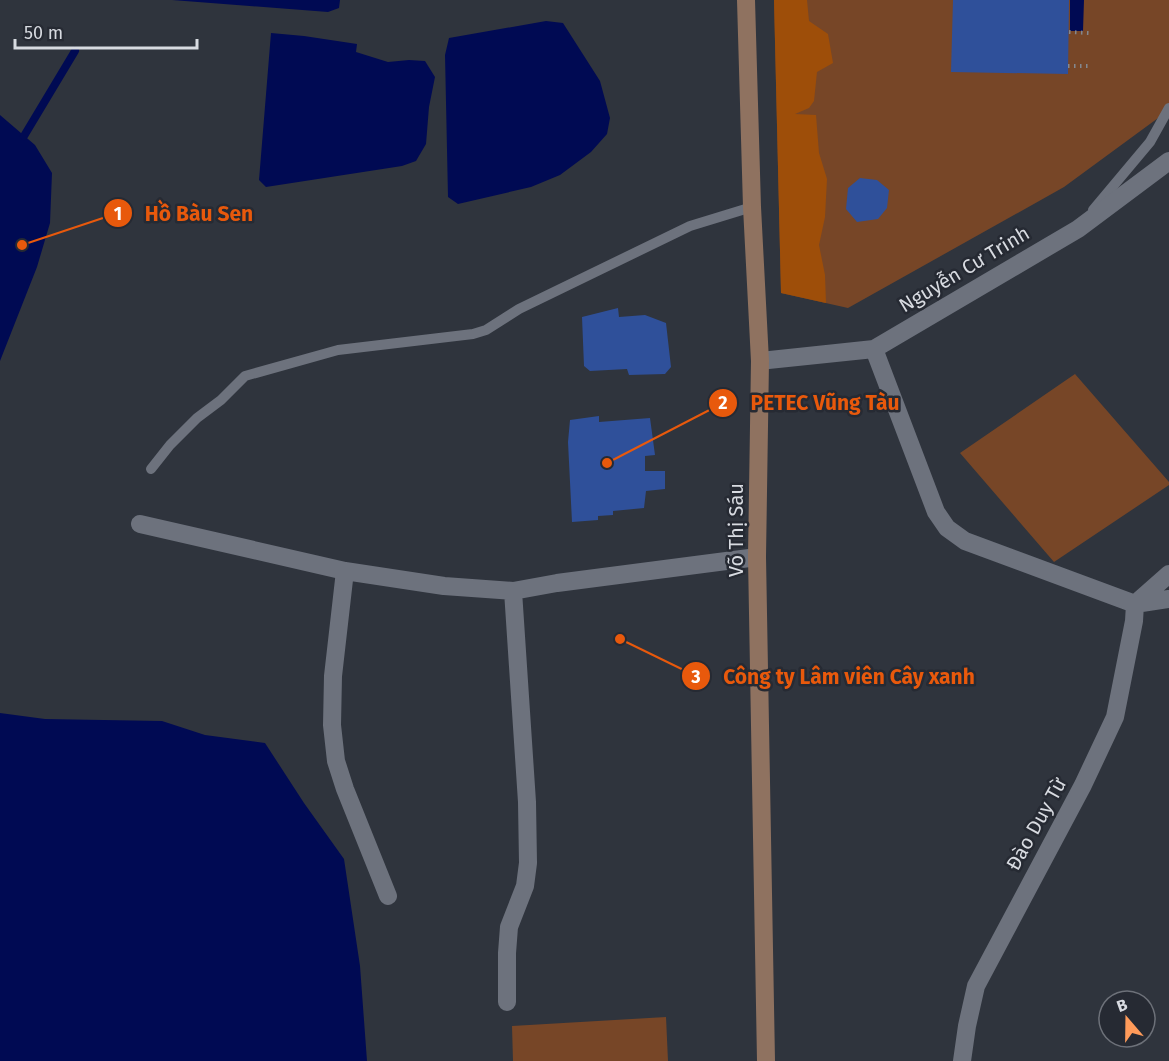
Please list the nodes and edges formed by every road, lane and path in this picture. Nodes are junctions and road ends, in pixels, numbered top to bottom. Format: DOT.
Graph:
graph roads {
  1 [pos="746,0"];
  2 [pos="1069,32"];
  3 [pos="1089,33"];
  4 [pos="1068,66"];
  5 [pos="1092,66"];
  6 [pos="1169,108"];
  7 [pos="1169,161"];
  8 [pos="752,207"];
  9 [pos="1078,229"];
  10 [pos="874,349"];
  11 [pos="760,361"];
  12 [pos="151,469"];
  13 [pos="140,524"];
  14 [pos="757,556"];
  15 [pos="345,571"];
  16 [pos="1169,574"];
  17 [pos="513,591"];
  18 [pos="1169,599"];
  19 [pos="1135,604"];
  20 [pos="388,896"];
  21 [pos="507,1002"];
  22 [pos="766,1061"];
  23 [pos="962,1061"];
  1 -- 8 [label="main road, Võ Thị Sáu"];
  2 -- 3 [label="path"];
  4 -- 5 [label="path"];
  6 -- 9 [label="lane"];
  7 -- 9 [label="street, Nguyễn Cư Trinh"];
  8 -- 11 [label="main road, Võ Thị Sáu"];
  8 -- 12 [label="lane"];
  9 -- 10 [label="street, Nguyễn Cư Trinh"];
  10 -- 11 [label="street, Nguyễn Cư Trinh"];
  10 -- 19 [label="street"];
  11 -- 14 [label="main road, Võ Thị Sáu"];
  13 -- 15 [label="street"];
  14 -- 17 [label="street"];
  14 -- 22 [label="main road, Võ Thị Sáu"];
  15 -- 17 [label="street"];
  15 -- 20 [label="street"];
  16 -- 19 [label="street"];
  17 -- 21 [label="street"];
  18 -- 19 [label="street"];
  19 -- 23 [label="street, Đào Duy Từ"];
}
